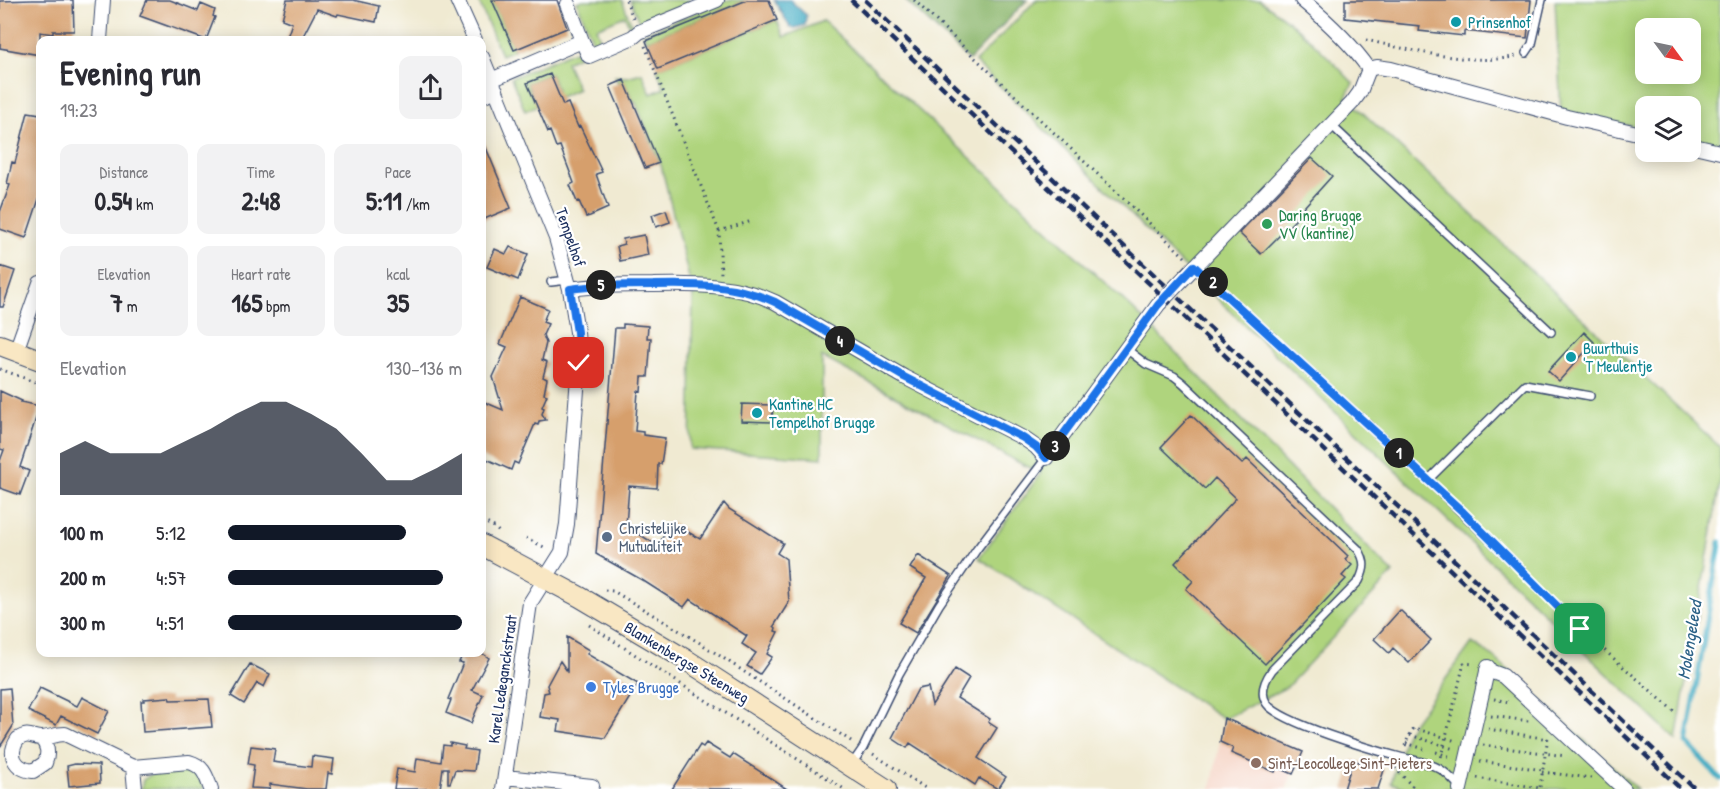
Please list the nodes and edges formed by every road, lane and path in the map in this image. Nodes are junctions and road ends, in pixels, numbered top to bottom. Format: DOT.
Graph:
graph roads {
  1 [pos="103,0"];
  2 [pos="458,0"];
  3 [pos="717,0"];
  4 [pos="914,0"];
  5 [pos="1302,0"];
  6 [pos="1542,0"];
  7 [pos="568,4"];
  8 [pos="1339,33"];
  9 [pos="100,36"];
  10 [pos="473,36"];
  11 [pos="582,41"];
  12 [pos="1526,53"];
  13 [pos="486,67"];
  14 [pos="1370,69"];
  15 [pos="493,85"];
  16 [pos="662,89"];
  17 [pos="486,92"];
  18 [pos="1330,124"];
  19 [pos="1635,132"];
  20 [pos="1701,148"];
  21 [pos="1720,152"];
  22 [pos="752,221"];
  23 [pos="719,231"];
  24 [pos="1194,266"];
  25 [pos="551,282"];
  26 [pos="569,284"];
  27 [pos="717,285"];
  28 [pos="36,291"];
  29 [pos="1551,332"];
  30 [pos="8,348"];
  31 [pos="1125,348"];
  32 [pos="36,358"];
  33 [pos="0,369"];
  34 [pos="36,382"];
  35 [pos="1590,396"];
  36 [pos="1046,458"];
  37 [pos="1428,480"];
  38 [pos="526,538"];
  39 [pos="486,547"];
  40 [pos="550,550"];
  41 [pos="1515,564"];
  42 [pos="546,578"];
  43 [pos="587,623"];
  44 [pos="1488,668"];
  45 [pos="1481,697"];
  46 [pos="1513,703"];
  47 [pos="1675,712"];
  48 [pos="1476,720"];
  49 [pos="1550,723"];
  50 [pos="1409,735"];
  51 [pos="41,738"];
  52 [pos="1446,738"];
  53 [pos="1548,739"];
  54 [pos="1456,741"];
  55 [pos="1470,743"];
  56 [pos="1444,746"];
  57 [pos="1454,749"];
  58 [pos="1405,750"];
  59 [pos="1545,754"];
  60 [pos="1395,756"];
  61 [pos="1432,758"];
  62 [pos="1467,759"];
  63 [pos="850,766"];
  64 [pos="134,767"];
  65 [pos="1542,771"];
  66 [pos="504,783"];
  67 [pos="1461,784"];
  68 [pos="1620,785"];
  69 [pos="592,786"];
  70 [pos="1540,788"];
  71 [pos="135,789"];
  72 [pos="211,789"];
  73 [pos="844,789"];
  74 [pos="886,789"];
  75 [pos="1414,789"];
  1 -- 9 [label="street"];
  2 -- 10 [label="street"];
  3 -- 11 [label="street"];
  4 -- 24 [label="path"];
  5 -- 8 [label="street"];
  6 -- 12 [label="lane"];
  7 -- 11 [label="street"];
  8 -- 12 [label="path"];
  8 -- 14 [label="street"];
  11 -- 15 [label="street"];
  13 -- 15 [label="street, Tempelhof"];
  14 -- 18 [label="street"];
  14 -- 19 [label="street"];
  15 -- 17 [label="street"];
  15 -- 26 [label="street, Tempelhof"];
  16 -- 23 [label="path"];
  18 -- 24 [label="street"];
  18 -- 29 [label="lane"];
  20 -- 21 [label="street"];
  22 -- 23 [label="path"];
  23 -- 27 [label="path"];
  24 -- 31 [label="street"];
  24 -- 37 [label="lane"];
  25 -- 26 [label="lane"];
  26 -- 27 [label="street"];
  26 -- 42 [label="street, Tempelhof"];
  27 -- 36 [label="street"];
  28 -- 30 [label="street"];
  30 -- 32 [label="main road"];
  31 -- 36 [label="street"];
  31 -- 60 [label="lane"];
  33 -- 34 [label="path"];
  35 -- 37 [label="lane"];
  36 -- 63 [label="lane"];
  37 -- 41 [label="lane"];
  38 -- 40 [label="path"];
  39 -- 42 [label="main road, Blankenbergse Steenweg"];
  41 -- 47 [label="path"];
  42 -- 63 [label="main road, Blankenbergse Steenweg"];
  42 -- 66 [label="street, Karel Ledeganckstraat"];
  43 -- 73 [label="path, Blankenbergse Steenweg"];
  44 -- 45 [label="street"];
  44 -- 49 [label="street"];
  44 -- 52 [label="path"];
  45 -- 46 [label="path"];
  45 -- 48 [label="street"];
  48 -- 49 [label="path"];
  48 -- 53 [label="path"];
  48 -- 55 [label="street"];
  49 -- 53 [label="path"];
  49 -- 68 [label="street"];
  50 -- 52 [label="path"];
  50 -- 56 [label="path"];
  50 -- 58 [label="path"];
  51 -- 64 [label="street"];
  52 -- 54 [label="path"];
  52 -- 56 [label="path"];
  53 -- 59 [label="path"];
  55 -- 59 [label="path"];
  55 -- 62 [label="street"];
  56 -- 57 [label="path"];
  56 -- 61 [label="path"];
  59 -- 65 [label="path"];
  60 -- 67 [label="lane"];
  60 -- 75 [label="path"];
  62 -- 65 [label="path"];
  62 -- 67 [label="street"];
  63 -- 74 [label="main road, Blankenbergse Steenweg"];
  64 -- 71 [label="street"];
  64 -- 72 [label="street"];
  65 -- 68 [label="path"];
  65 -- 70 [label="path"];
  66 -- 69 [label="street"];
  67 -- 70 [label="path"];
}
